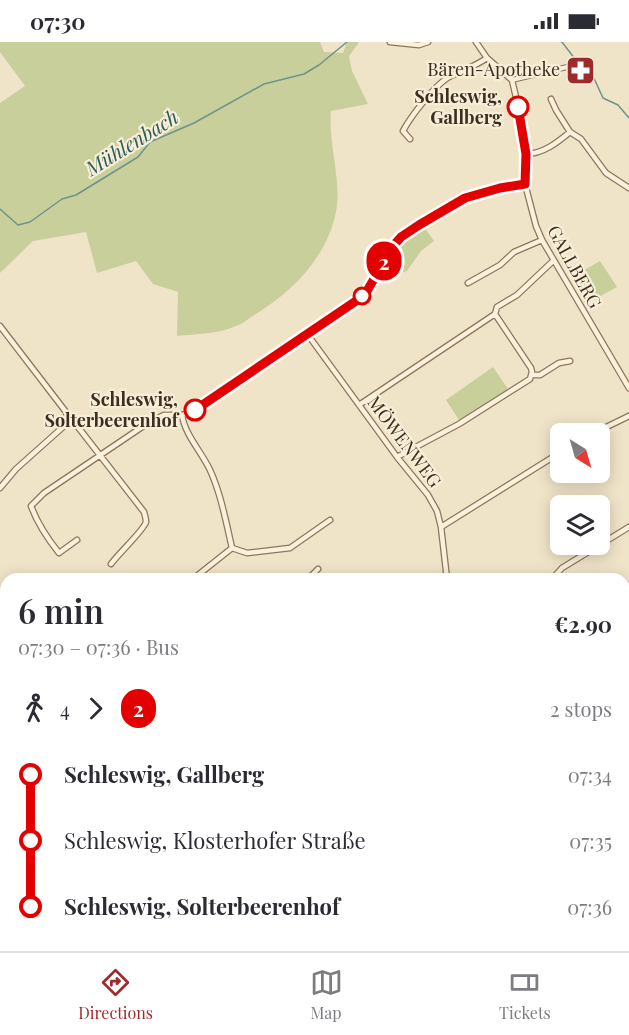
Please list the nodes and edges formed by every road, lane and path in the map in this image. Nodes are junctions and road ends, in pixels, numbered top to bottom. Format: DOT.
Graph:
graph roads {
  1 [pos="390,42"];
  2 [pos="428,42"];
  3 [pos="476,42"];
  4 [pos="487,58"];
  5 [pos="585,63"];
  6 [pos="512,80"];
  7 [pos="551,99"];
  8 [pos="570,132"];
  9 [pos="410,139"];
  10 [pos="526,154"];
  11 [pos="525,184"];
  12 [pos="629,188"];
  13 [pos="542,240"];
  14 [pos="553,261"];
  15 [pos="468,283"];
  16 [pos="495,314"];
  17 [pos="0,327"];
  18 [pos="308,335"];
  19 [pos="570,361"];
  20 [pos="532,375"];
  21 [pos="629,388"];
  22 [pos="359,405"];
  23 [pos="182,415"];
  24 [pos="629,416"];
  25 [pos="68,421"];
  26 [pos="610,425"];
  27 [pos="100,455"];
  28 [pos="397,457"];
  29 [pos="550,459"];
  30 [pos="0,488"];
  31 [pos="330,520"];
  32 [pos="441,527"];
  33 [pos="629,527"];
  34 [pos="77,540"];
  35 [pos="232,548"];
  36 [pos="111,564"];
  37 [pos="318,569"];
  38 [pos="199,573"];
  39 [pos="314,573"];
  40 [pos="446,573"];
  41 [pos="557,573"];
  1 -- 2 [label="street"];
  3 -- 4 [label="street"];
  4 -- 6 [label="street"];
  4 -- 9 [label="street"];
  5 -- 6 [label="street"];
  6 -- 10 [label="street, GALLBERG"];
  7 -- 8 [label="street"];
  8 -- 10 [label="street"];
  8 -- 12 [label="street"];
  10 -- 11 [label="street, GALLBERG"];
  11 -- 13 [label="street, GALLBERG"];
  11 -- 18 [label="street"];
  13 -- 14 [label="street, GALLBERG"];
  13 -- 15 [label="street"];
  14 -- 16 [label="street"];
  14 -- 21 [label="street, GALLBERG"];
  16 -- 20 [label="street"];
  16 -- 22 [label="street"];
  17 -- 25 [label="street"];
  18 -- 22 [label="street, MÖWENWEG"];
  18 -- 23 [label="street"];
  19 -- 20 [label="street"];
  20 -- 28 [label="street"];
  22 -- 28 [label="street, MÖWENWEG"];
  23 -- 27 [label="street"];
  23 -- 35 [label="street"];
  24 -- 26 [label="street"];
  25 -- 27 [label="street"];
  25 -- 30 [label="street"];
  27 -- 34 [label="street"];
  27 -- 36 [label="street"];
  28 -- 32 [label="street, MÖWENWEG"];
  29 -- 32 [label="street"];
  31 -- 35 [label="street"];
  32 -- 40 [label="street, MÖWENWEG"];
  33 -- 41 [label="street"];
  35 -- 38 [label="street"];
  37 -- 39 [label="street"];
}
